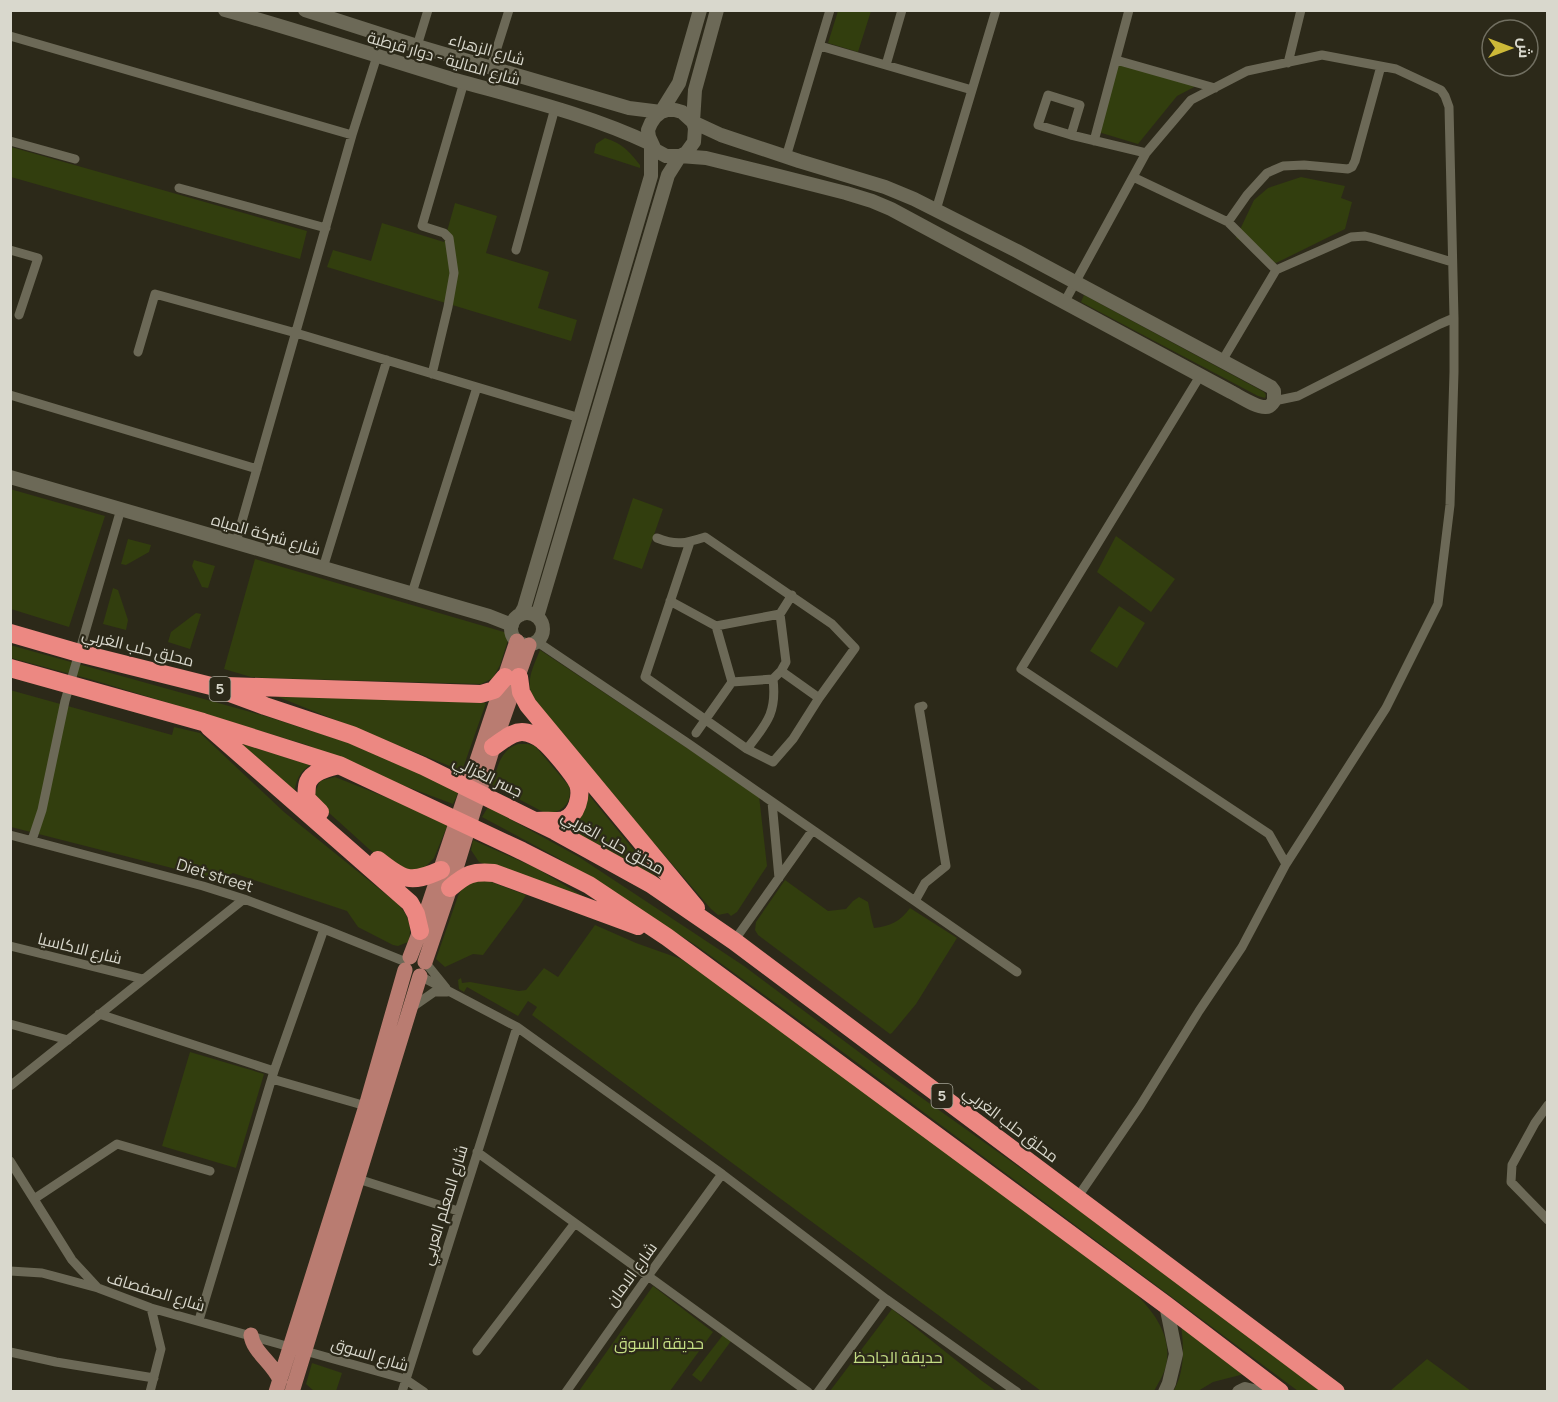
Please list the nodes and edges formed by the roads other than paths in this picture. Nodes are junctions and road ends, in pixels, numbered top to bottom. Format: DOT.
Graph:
graph roads {
  1 [pos="305,10"];
  2 [pos="428,10"];
  3 [pos="509,10"];
  4 [pos="700,10"];
  5 [pos="717,10"];
  6 [pos="830,10"];
  7 [pos="902,10"];
  8 [pos="996,10"];
  9 [pos="1129,10"];
  10 [pos="1301,10"];
  11 [pos="228,11"];
  12 [pos="339,15"];
  13 [pos="10,36"];
  14 [pos="417,46"];
  15 [pos="820,46"];
  16 [pos="377,56"];
  17 [pos="1116,60"];
  18 [pos="1288,63"];
  19 [pos="886,65"];
  20 [pos="1381,66"];
  21 [pos="491,67"];
  22 [pos="464,82"];
  23 [pos="1215,88"];
  24 [pos="972,90"];
  25 [pos="555,108"];
  26 [pos="661,112"];
  27 [pos="693,122"];
  28 [pos="352,135"];
  29 [pos="1071,135"];
  30 [pos="10,141"];
  31 [pos="1094,141"];
  32 [pos="651,144"];
  33 [pos="1146,153"];
  34 [pos="680,156"];
  35 [pos="786,157"];
  36 [pos="75,159"];
  37 [pos="1133,177"];
  38 [pos="179,188"];
  39 [pos="936,210"];
  40 [pos="1228,222"];
  41 [pos="326,228"];
  42 [pos="10,250"];
  43 [pos="516,250"];
  44 [pos="1452,262"];
  45 [pos="1276,270"];
  46 [pos="1075,282"];
  47 [pos="1064,303"];
  48 [pos="19,315"];
  49 [pos="1454,318"];
  50 [pos="296,333"];
  51 [pos="138,352"];
  52 [pos="387,360"];
  53 [pos="1222,361"];
  54 [pos="432,374"];
  55 [pos="1200,376"];
  56 [pos="477,387"];
  57 [pos="10,395"];
  58 [pos="1274,402"];
  59 [pos="580,418"];
  60 [pos="257,469"];
  61 [pos="10,477"];
  62 [pos="121,510"];
  63 [pos="657,538"];
  64 [pos="236,542"];
  65 [pos="690,542"];
  66 [pos="323,567"];
  67 [pos="412,594"];
  68 [pos="792,595"];
  69 [pos="670,601"];
  70 [pos="780,614"];
  71 [pos="537,617"];
  72 [pos="516,620"];
  73 [pos="716,626"];
  74 [pos="10,633"];
  75 [pos="528,642"];
  76 [pos="79,653"];
  77 [pos="10,668"];
  78 [pos="781,671"];
  79 [pos="512,677"];
  80 [pos="773,679"];
  81 [pos="732,682"];
  82 [pos="70,685"];
  83 [pos="211,686"];
  84 [pos="819,698"];
  85 [pos="923,706"];
  86 [pos="705,720"];
  87 [pos="203,722"];
  88 [pos="696,734"];
  89 [pos="493,747"];
  90 [pos="747,749"];
  91 [pos="339,765"];
  92 [pos="423,766"];
  93 [pos="772,802"];
  94 [pos="534,821"];
  95 [pos="812,831"];
  96 [pos="10,835"];
  97 [pos="32,840"];
  98 [pos="1286,864"];
  99 [pos="441,870"];
  100 [pos="779,878"];
  101 [pos="450,888"];
  102 [pos="244,899"];
  103 [pos="915,901"];
  104 [pos="711,925"];
  105 [pos="324,928"];
  106 [pos="420,931"];
  107 [pos="667,937"];
  108 [pos="734,941"];
  109 [pos="10,946"];
  110 [pos="407,963"];
  111 [pos="423,969"];
  112 [pos="1017,972"];
  113 [pos="143,979"];
  114 [pos="450,992"];
  115 [pos="411,1008"];
  116 [pos="99,1014"];
  117 [pos="10,1024"];
  118 [pos="517,1027"];
  119 [pos="68,1040"];
  120 [pos="273,1075"];
  121 [pos="10,1086"];
  122 [pos="1548,1104"];
  123 [pos="366,1106"];
  124 [pos="477,1152"];
  125 [pos="10,1161"];
  126 [pos="210,1171"];
  127 [pos="722,1174"];
  128 [pos="358,1179"];
  129 [pos="1077,1198"];
  130 [pos="34,1199"];
  131 [pos="458,1211"];
  132 [pos="1548,1220"];
  133 [pos="575,1223"];
  134 [pos="10,1270"];
  135 [pos="648,1276"];
  136 [pos="98,1288"];
  137 [pos="886,1299"];
  138 [pos="1166,1305"];
  139 [pos="151,1308"];
  140 [pos="199,1320"];
  141 [pos="251,1335"];
  142 [pos="297,1349"];
  143 [pos="477,1351"];
  144 [pos="10,1352"];
  145 [pos="154,1378"];
  146 [pos="405,1379"];
  147 [pos="278,1386"];
  148 [pos="150,1392"];
  149 [pos="292,1392"];
  150 [pos="402,1392"];
  151 [pos="424,1392"];
  152 [pos="566,1392"];
  153 [pos="808,1392"];
  154 [pos="818,1392"];
  155 [pos="1017,1392"];
  156 [pos="1164,1392"];
  157 [pos="1239,1392"];
  158 [pos="1257,1392"];
  159 [pos="1280,1392"];
  160 [pos="1336,1392"];
  1 -- 12 [label="main road, شارع الزهراء"];
  2 -- 14 [label="street"];
  3 -- 21 [label="street"];
  4 -- 26 [label="main road"];
  5 -- 27 [label="main road"];
  6 -- 15 [label="street"];
  7 -- 19 [label="street"];
  8 -- 24 [label="street"];
  9 -- 17 [label="street"];
  10 -- 18 [label="street"];
  11 -- 16 [label="main road, شارع المالية - دوار قرطبة"];
  12 -- 14 [label="main road, شارع الزهراء"];
  13 -- 28 [label="street"];
  14 -- 21 [label="main road, شارع الزهراء"];
  15 -- 19 [label="street"];
  15 -- 35 [label="street"];
  16 -- 22 [label="main road, شارع المالية - دوار قرطبة"];
  16 -- 28 [label="street"];
  17 -- 23 [label="street"];
  17 -- 31 [label="street"];
  18 -- 20 [label="street"];
  18 -- 23 [label="street"];
  19 -- 24 [label="street"];
  20 -- 40 [label="street"];
  20 -- 44 [label="street"];
  21 -- 26 [label="main road, شارع الزهراء"];
  22 -- 25 [label="main road, شارع المالية - دوار قرطبة"];
  22 -- 54 [label="street"];
  23 -- 33 [label="street"];
  24 -- 39 [label="street"];
  25 -- 32 [label="main road, شارع المالية - دوار قرطبة"];
  25 -- 43 [label="street"];
  26 -- 27 [label="main road"];
  26 -- 32 [label="main road"];
  27 -- 34 [label="main road"];
  27 -- 35 [label="main road"];
  28 -- 41 [label="street"];
  29 -- 29 [label="street"];
  29 -- 31 [label="street"];
  30 -- 36 [label="street"];
  31 -- 33 [label="street"];
  32 -- 34 [label="main road"];
  32 -- 59 [label="main road"];
  33 -- 37 [label="street"];
  34 -- 47 [label="main road"];
  34 -- 71 [label="main road"];
  35 -- 39 [label="main road"];
  37 -- 40 [label="street"];
  37 -- 46 [label="street"];
  38 -- 41 [label="street"];
  39 -- 46 [label="main road"];
  40 -- 45 [label="street"];
  41 -- 50 [label="street"];
  42 -- 48 [label="street"];
  44 -- 45 [label="street"];
  44 -- 49 [label="street"];
  45 -- 53 [label="street"];
  46 -- 47 [label="street"];
  46 -- 53 [label="main road"];
  47 -- 55 [label="main road"];
  49 -- 58 [label="street"];
  49 -- 98 [label="street"];
  50 -- 51 [label="street"];
  50 -- 52 [label="street"];
  50 -- 60 [label="street"];
  52 -- 54 [label="street"];
  52 -- 66 [label="street"];
  53 -- 58 [label="main road"];
  54 -- 56 [label="street"];
  55 -- 58 [label="main road"];
  55 -- 98 [label="street"];
  56 -- 59 [label="street"];
  56 -- 67 [label="street"];
  57 -- 60 [label="street"];
  59 -- 72 [label="main road"];
  60 -- 64 [label="street"];
  61 -- 62 [label="main road, شارع شركة المياه"];
  62 -- 64 [label="main road, شارع شركة المياه"];
  62 -- 76 [label="street"];
  63 -- 65 [label="street"];
  64 -- 66 [label="main road, شارع شركة المياه"];
  65 -- 68 [label="street"];
  65 -- 69 [label="street"];
  66 -- 67 [label="main road, شارع شركة المياه"];
  67 -- 72 [label="main road, شارع شركة المياه"];
  68 -- 70 [label="street"];
  68 -- 84 [label="street"];
  69 -- 73 [label="street"];
  69 -- 86 [label="street"];
  70 -- 73 [label="street"];
  70 -- 78 [label="street"];
  71 -- 72 [label="main road"];
  71 -- 75 [label="main road"];
  72 -- 75 [label="main road"];
  73 -- 81 [label="street"];
  74 -- 76 [label="highway, محلق حلب الغربي / 5"];
  75 -- 79 [label="main road"];
  75 -- 93 [label="street"];
  76 -- 82 [label="street"];
  76 -- 83 [label="highway, محلق حلب الغربي / 5"];
  77 -- 82 [label="highway, 5"];
  78 -- 80 [label="street"];
  78 -- 84 [label="street"];
  79 -- 83 [label="highway"];
  79 -- 89 [label="main road"];
  79 -- 99 [label="main road"];
  79 -- 104 [label="highway"];
  80 -- 81 [label="street"];
  80 -- 90 [label="street"];
  81 -- 86 [label="street"];
  82 -- 87 [label="highway, 5"];
  82 -- 97 [label="street"];
  83 -- 92 [label="highway, محلق حلب الغربي / 5"];
  84 -- 90 [label="street"];
  85 -- 103 [label="street"];
  86 -- 88 [label="street"];
  86 -- 90 [label="street"];
  87 -- 91 [label="highway, 5"];
  87 -- 106 [label="highway"];
  89 -- 94 [label="highway"];
  89 -- 101 [label="main road"];
  91 -- 99 [label="highway"];
  91 -- 107 [label="highway, 5"];
  92 -- 94 [label="highway, جسر الغزالي / 5"];
  93 -- 95 [label="street"];
  93 -- 100 [label="street"];
  94 -- 104 [label="highway, محلق حلب الغربي / 5"];
  95 -- 100 [label="street"];
  95 -- 103 [label="street"];
  96 -- 97 [label="street, Diet street"];
  97 -- 102 [label="street, Diet street"];
  98 -- 129 [label="street"];
  99 -- 106 [label="main road"];
  100 -- 108 [label="street"];
  101 -- 107 [label="highway"];
  101 -- 111 [label="main road"];
  102 -- 105 [label="street, Diet street"];
  102 -- 113 [label="street"];
  103 -- 112 [label="street"];
  104 -- 108 [label="highway, محلق حلب الغربي / 5"];
  105 -- 110 [label="street, Diet street"];
  105 -- 120 [label="street"];
  106 -- 110 [label="main road"];
  107 -- 138 [label="highway, 5"];
  108 -- 129 [label="highway, محلق حلب الغربي / 5"];
  109 -- 113 [label="street, شارع الاكاسيا"];
  110 -- 111 [label="main road"];
  110 -- 123 [label="main road"];
  111 -- 114 [label="street"];
  111 -- 114 [label="street"];
  111 -- 115 [label="main road"];
  113 -- 116 [label="street"];
  114 -- 115 [label="street"];
  114 -- 118 [label="street"];
  115 -- 128 [label="main road"];
  116 -- 119 [label="street"];
  116 -- 120 [label="street"];
  117 -- 119 [label="street"];
  118 -- 124 [label="street, شارع المعلم العربي"];
  118 -- 127 [label="street"];
  119 -- 121 [label="street"];
  120 -- 123 [label="street"];
  120 -- 140 [label="street"];
  122 -- 132 [label="street"];
  123 -- 142 [label="main road"];
  124 -- 131 [label="street, شارع المعلم العربي"];
  124 -- 133 [label="street"];
  125 -- 130 [label="street"];
  126 -- 130 [label="street"];
  127 -- 135 [label="street, شارع الامان"];
  127 -- 137 [label="street"];
  128 -- 131 [label="street"];
  128 -- 142 [label="main road"];
  129 -- 160 [label="highway, محلق حلب الغربي / 5"];
  130 -- 136 [label="street"];
  131 -- 146 [label="street, شارع المعلم العربي"];
  133 -- 135 [label="street"];
  133 -- 143 [label="street"];
  134 -- 136 [label="street, شارع الصفصاف"];
  135 -- 152 [label="street, شارع الامان"];
  135 -- 153 [label="street"];
  136 -- 139 [label="street, شارع الصفصاف"];
  137 -- 154 [label="street"];
  137 -- 155 [label="street"];
  138 -- 156 [label="main road"];
  138 -- 159 [label="highway, 5"];
  139 -- 140 [label="street, شارع الصفصاف"];
  139 -- 145 [label="street"];
  140 -- 141 [label="street, شارع الصفصاف"];
  141 -- 142 [label="street, شارع الصفصاف"];
  141 -- 147 [label="main road"];
  142 -- 146 [label="street, شارع السوق"];
  142 -- 147 [label="main road"];
  142 -- 149 [label="main road"];
  144 -- 145 [label="street"];
  145 -- 148 [label="street"];
  146 -- 150 [label="street, شارع المعلم العربي"];
  146 -- 151 [label="street, شارع السوق"];
  157 -- 158 [label="main road"];
}
